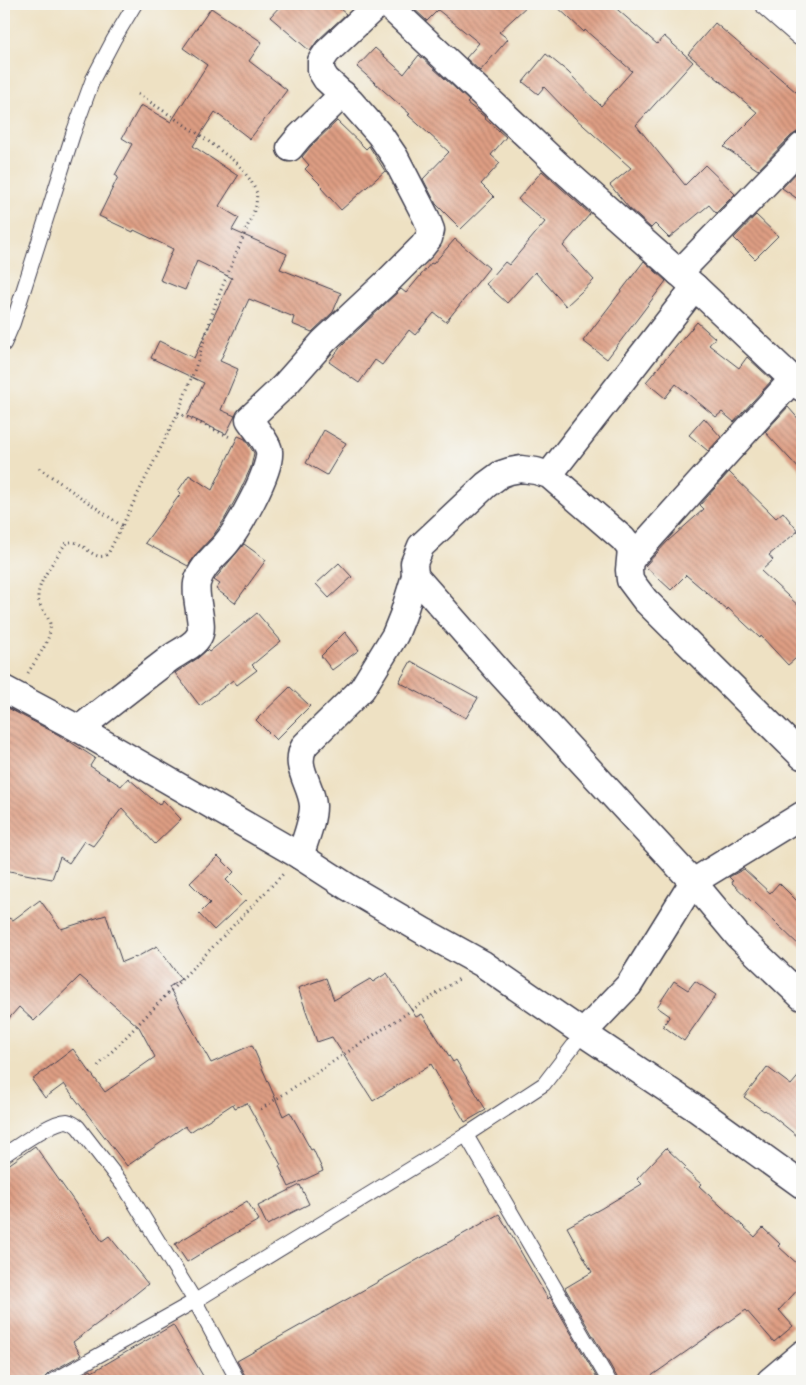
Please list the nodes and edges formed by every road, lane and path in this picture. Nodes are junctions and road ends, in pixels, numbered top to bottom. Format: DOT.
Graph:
graph roads {
  1 [pos="135,4"];
  2 [pos="378,4"];
  3 [pos="387,4"];
  4 [pos="770,4"];
  5 [pos="802,32"];
  6 [pos="138,94"];
  7 [pos="343,94"];
  8 [pos="802,146"];
  9 [pos="290,148"];
  10 [pos="687,280"];
  11 [pos="4,344"];
  12 [pos="798,384"];
  13 [pos="178,413"];
  14 [pos="249,419"];
  15 [pos="38,468"];
  16 [pos="550,476"];
  17 [pos="122,526"];
  18 [pos="631,559"];
  19 [pos="415,576"];
  20 [pos="9,691"];
  21 [pos="79,729"];
  22 [pos="802,756"];
  23 [pos="802,815"];
  24 [pos="300,856"];
  25 [pos="693,882"];
  26 [pos="483,964"];
  27 [pos="802,998"];
  28 [pos="583,1033"];
  29 [pos="98,1066"];
  30 [pos="261,1109"];
  31 [pos="466,1135"];
  32 [pos="4,1155"];
  33 [pos="802,1184"];
  34 [pos="195,1302"];
  35 [pos="802,1354"];
  36 [pos="53,1381"];
  37 [pos="238,1381"];
  38 [pos="609,1381"];
  39 [pos="770,1381"];
  1 -- 11 [label="lane"];
  2 -- 7 [label="street"];
  3 -- 10 [label="street"];
  4 -- 5 [label="highway"];
  6 -- 13 [label="path"];
  7 -- 9 [label="street"];
  7 -- 14 [label="street"];
  8 -- 10 [label="street"];
  10 -- 12 [label="street"];
  10 -- 16 [label="street"];
  12 -- 18 [label="street"];
  13 -- 14 [label="path"];
  13 -- 17 [label="path"];
  14 -- 21 [label="street"];
  15 -- 17 [label="path"];
  16 -- 18 [label="street"];
  16 -- 19 [label="street"];
  17 -- 20 [label="path"];
  18 -- 22 [label="street"];
  19 -- 24 [label="street"];
  19 -- 25 [label="street"];
  20 -- 21 [label="street"];
  21 -- 24 [label="street"];
  23 -- 25 [label="street"];
  24 -- 26 [label="street"];
  24 -- 29 [label="path"];
  25 -- 27 [label="street"];
  25 -- 28 [label="street"];
  26 -- 28 [label="street"];
  26 -- 30 [label="path"];
  28 -- 31 [label="lane"];
  28 -- 33 [label="street"];
  31 -- 34 [label="lane"];
  31 -- 38 [label="lane"];
  32 -- 34 [label="lane"];
  34 -- 36 [label="lane"];
  34 -- 37 [label="lane"];
  35 -- 39 [label="street"];
}
